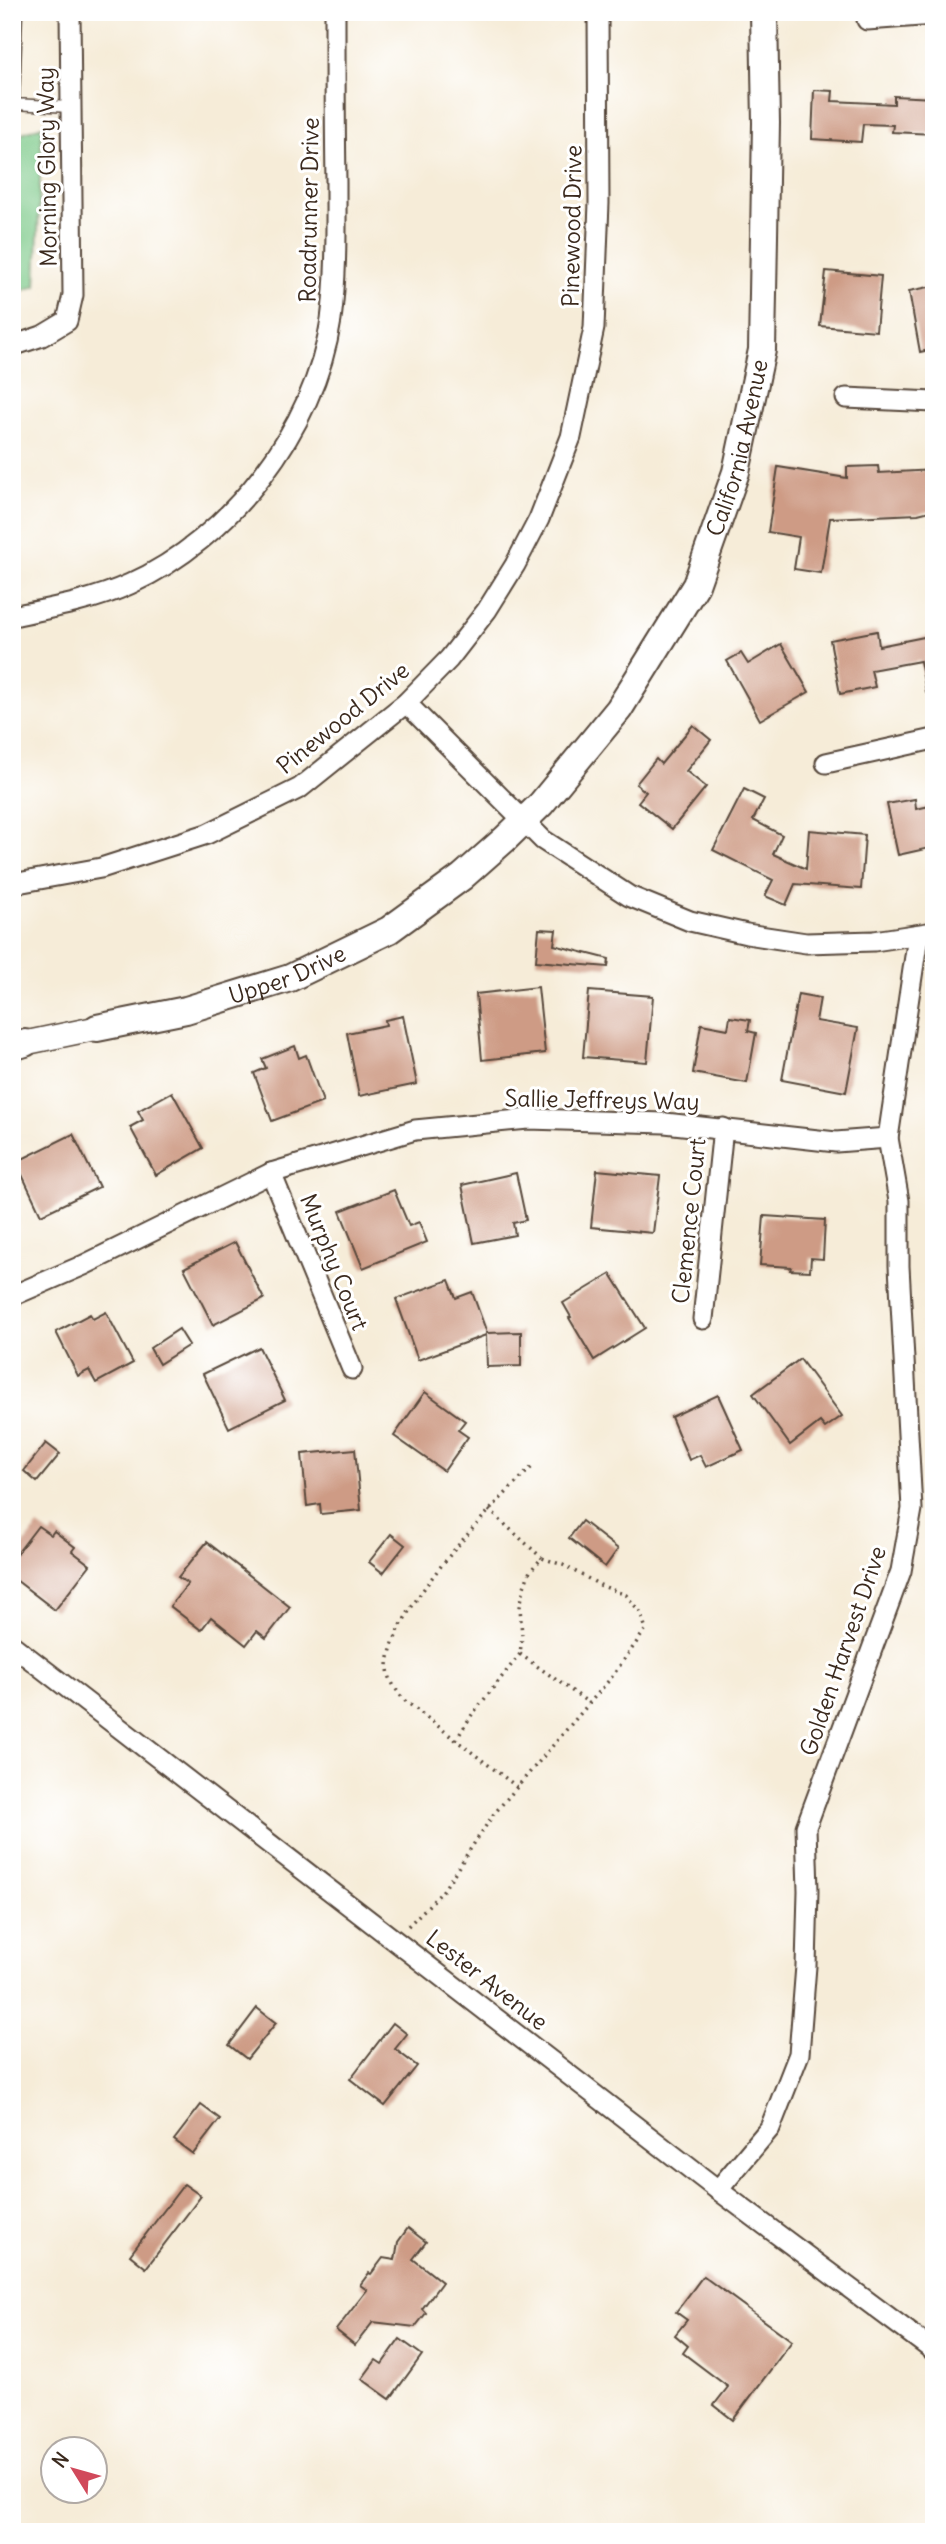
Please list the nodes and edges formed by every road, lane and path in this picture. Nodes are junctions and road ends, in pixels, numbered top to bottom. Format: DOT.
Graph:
graph roads {
  1 [pos="17,12"];
  2 [pos="70,12"];
  3 [pos="335,12"];
  4 [pos="598,12"];
  5 [pos="764,12"];
  6 [pos="934,15"];
  7 [pos="867,20"];
  8 [pos="70,107"];
  9 [pos="12,346"];
  10 [pos="846,398"];
  11 [pos="934,401"];
  12 [pos="12,616"];
  13 [pos="406,704"];
  14 [pos="934,739"];
  15 [pos="826,763"];
  16 [pos="523,822"];
  17 [pos="12,884"];
  18 [pos="926,934"];
  19 [pos="97,1028"];
  20 [pos="19,1045"];
  21 [pos="723,1128"];
  22 [pos="888,1138"];
  23 [pos="271,1173"];
  24 [pos="12,1296"];
  25 [pos="703,1319"];
  26 [pos="352,1369"];
  27 [pos="532,1467"];
  28 [pos="489,1510"];
  29 [pos="542,1558"];
  30 [pos="12,1645"];
  31 [pos="520,1654"];
  32 [pos="589,1703"];
  33 [pos="456,1740"];
  34 [pos="517,1787"];
  35 [pos="394,1940"];
  36 [pos="718,2190"];
  37 [pos="934,2351"];
  1 -- 8 [label="lane"];
  2 -- 8 [label="street, Morning Glory Way"];
  3 -- 12 [label="street, Roadrunner Drive"];
  4 -- 13 [label="street, Pinewood Drive"];
  5 -- 16 [label="main road, California Avenue"];
  6 -- 7 [label="street"];
  8 -- 9 [label="street, Morning Glory Way"];
  10 -- 11 [label="street"];
  13 -- 16 [label="street"];
  13 -- 17 [label="street, Pinewood Drive"];
  14 -- 15 [label="street"];
  16 -- 18 [label="street"];
  16 -- 19 [label="main road, Upper Drive"];
  18 -- 22 [label="street, Golden Harvest Drive"];
  19 -- 20 [label="street, Upper Drive"];
  21 -- 22 [label="street, Sallie Jeffreys Way"];
  21 -- 23 [label="street, Sallie Jeffreys Way"];
  21 -- 25 [label="street, Clemence Court"];
  22 -- 36 [label="street, Golden Harvest Drive"];
  23 -- 24 [label="street, Sallie Jeffreys Way"];
  23 -- 26 [label="street, Murphy Court"];
  27 -- 28 [label="path"];
  28 -- 29 [label="path"];
  28 -- 33 [label="path"];
  29 -- 31 [label="path"];
  29 -- 32 [label="path"];
  30 -- 35 [label="street, Lester Avenue"];
  31 -- 32 [label="path"];
  31 -- 33 [label="path"];
  32 -- 34 [label="path"];
  33 -- 34 [label="path"];
  34 -- 35 [label="path"];
  35 -- 36 [label="street, Lester Avenue"];
  36 -- 37 [label="street, Lester Avenue"];
}
